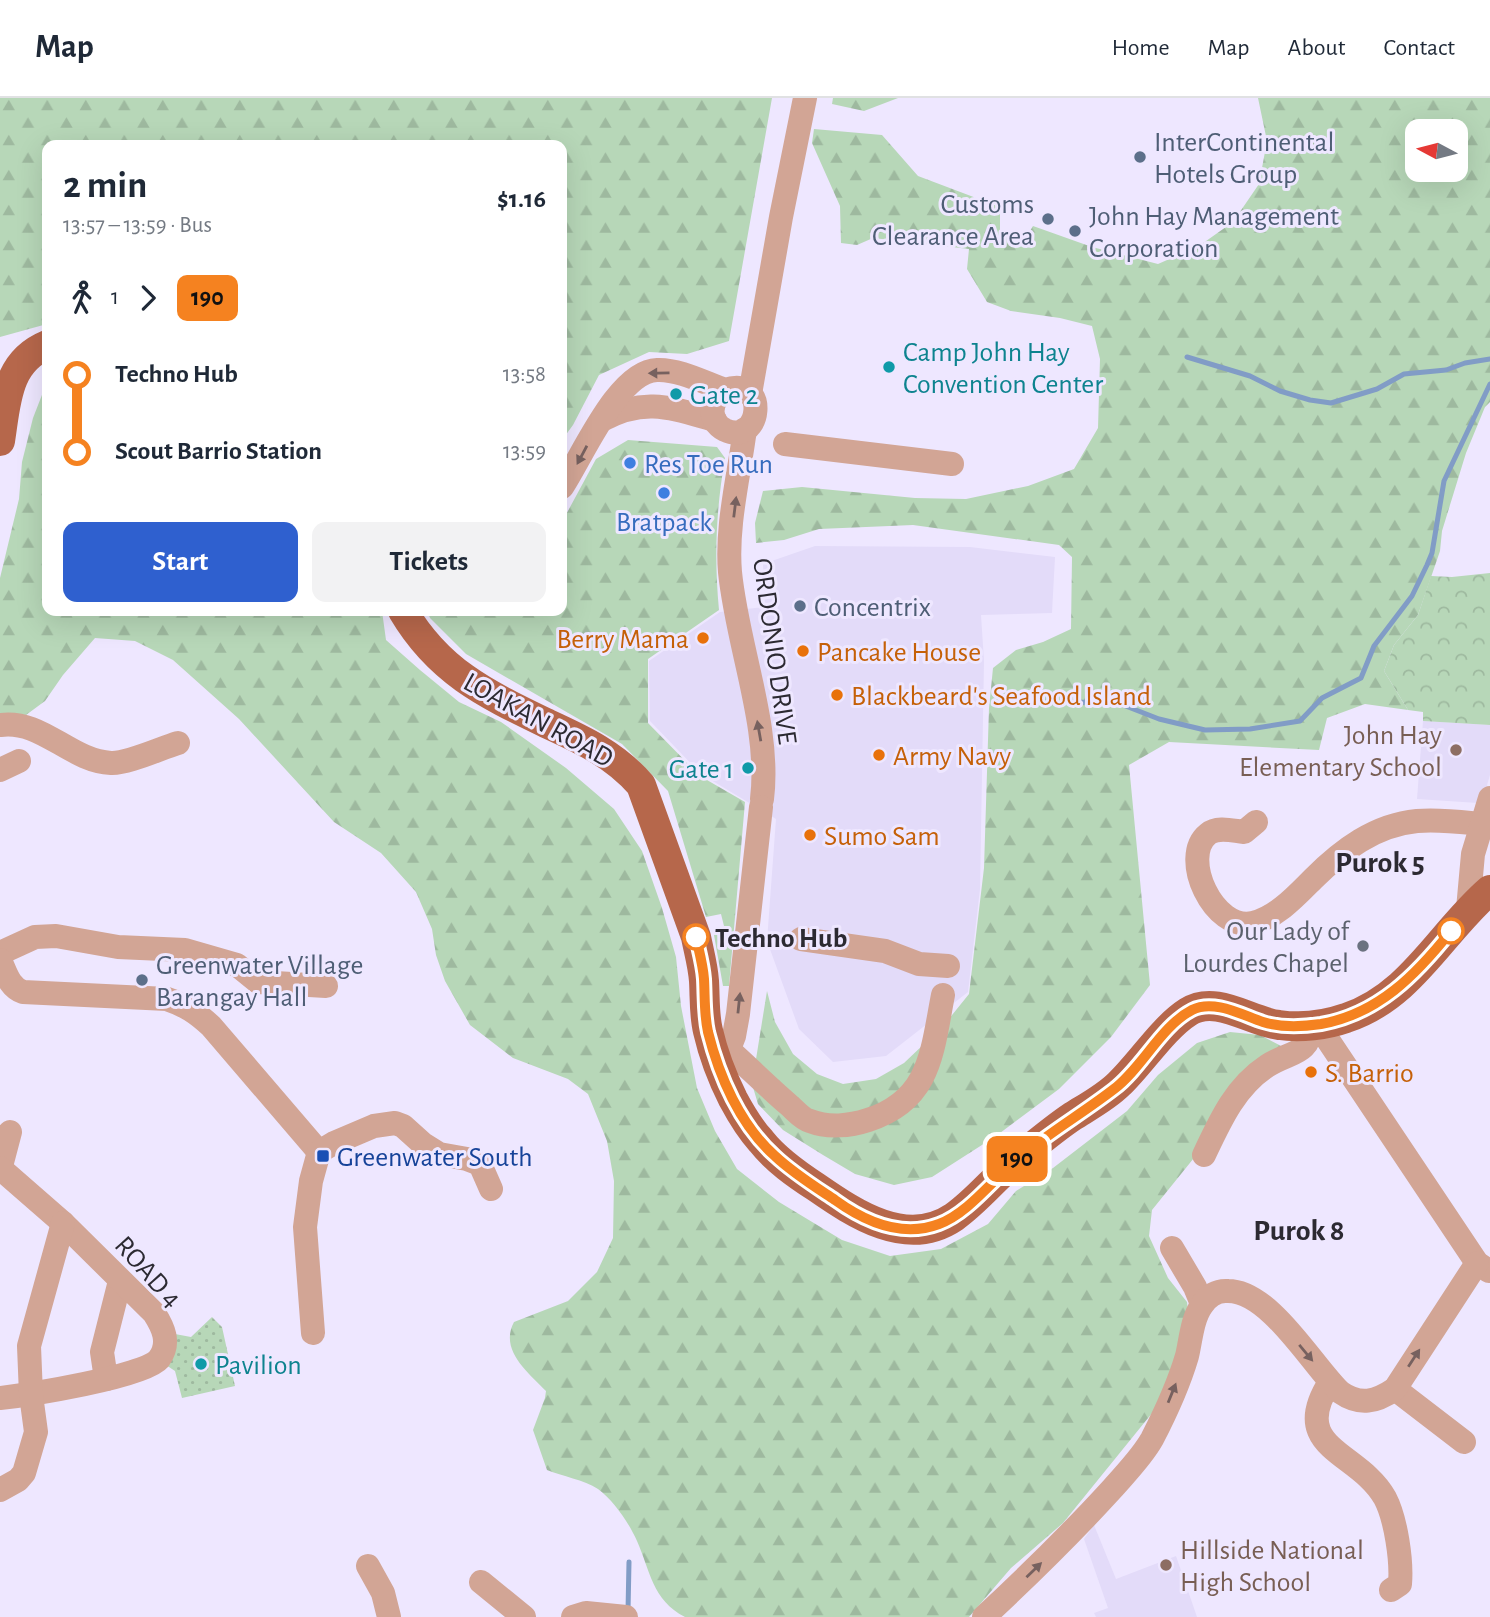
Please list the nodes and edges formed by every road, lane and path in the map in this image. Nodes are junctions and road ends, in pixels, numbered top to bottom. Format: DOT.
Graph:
graph roads {
  1 [pos="805,98"];
  2 [pos="42,348"];
  3 [pos="725,390"];
  4 [pos="750,394"];
  5 [pos="715,420"];
  6 [pos="598,422"];
  7 [pos="745,429"];
  8 [pos="0,441"];
  9 [pos="785,444"];
  10 [pos="952,464"];
  11 [pos="567,480"];
  12 [pos="406,616"];
  13 [pos="0,725"];
  14 [pos="178,743"];
  15 [pos="1490,798"];
  16 [pos="1255,822"];
  17 [pos="1482,824"];
  18 [pos="1479,900"];
  19 [pos="801,939"];
  20 [pos="0,953"];
  21 [pos="0,960"];
  22 [pos="948,966"];
  23 [pos="326,986"];
  24 [pos="943,995"];
  25 [pos="1316,1024"];
  26 [pos="725,1059"];
  27 [pos="10,1132"];
  28 [pos="319,1153"];
  29 [pos="1204,1155"];
  30 [pos="0,1169"];
  31 [pos="491,1189"];
  32 [pos="63,1223"];
  33 [pos="1171,1248"];
  34 [pos="1483,1267"];
  35 [pos="120,1281"];
  36 [pos="1202,1304"];
  37 [pos="313,1333"];
  38 [pos="106,1378"];
  39 [pos="1330,1382"];
  40 [pos="1395,1389"];
  41 [pos="31,1395"];
  42 [pos="0,1398"];
  43 [pos="1464,1442"];
  44 [pos="0,1490"];
  45 [pos="368,1566"];
  46 [pos="481,1582"];
  47 [pos="1391,1590"];
  48 [pos="618,1616"];
  49 [pos="389,1617"];
  50 [pos="524,1617"];
  51 [pos="573,1617"];
  52 [pos="626,1617"];
  53 [pos="984,1617"];
  1 -- 4 [label="street, ORDONIO DRIVE"];
  2 -- 8 [label="main road"];
  3 -- 4 [label="street"];
  3 -- 5 [label="street"];
  3 -- 6 [label="street, one-way"];
  4 -- 7 [label="street, ORDONIO DRIVE"];
  5 -- 6 [label="street"];
  5 -- 7 [label="street"];
  6 -- 11 [label="street, one-way"];
  26 -- 7 [label="street, ORDONIO DRIVE, one-way"];
  9 -- 10 [label="street"];
  12 -- 26 [label="main road, LOAKAN ROAD"];
  13 -- 14 [label="street"];
  15 -- 17 [label="street"];
  16 -- 17 [label="street"];
  17 -- 18 [label="street"];
  18 -- 25 [label="main road, LOAKAN ROAD"];
  19 -- 22 [label="street"];
  20 -- 23 [label="street"];
  21 -- 28 [label="street"];
  24 -- 26 [label="street"];
  25 -- 26 [label="main road, LOAKAN ROAD"];
  25 -- 29 [label="street"];
  25 -- 34 [label="street"];
  27 -- 30 [label="street"];
  28 -- 31 [label="street"];
  28 -- 37 [label="street"];
  30 -- 32 [label="street, ROAD 4"];
  32 -- 35 [label="street, ROAD 4"];
  32 -- 41 [label="street"];
  33 -- 36 [label="street"];
  40 -- 34 [label="street, one-way"];
  35 -- 38 [label="street"];
  35 -- 38 [label="street, ROAD 4"];
  36 -- 39 [label="street, one-way"];
  53 -- 36 [label="street, one-way"];
  38 -- 41 [label="street, ROAD 4"];
  39 -- 40 [label="street"];
  39 -- 47 [label="street"];
  40 -- 43 [label="street"];
  41 -- 42 [label="street, ROAD 4"];
  41 -- 44 [label="street"];
  45 -- 49 [label="street"];
  46 -- 50 [label="street"];
  48 -- 51 [label="street"];
  48 -- 52 [label="street"];
}
